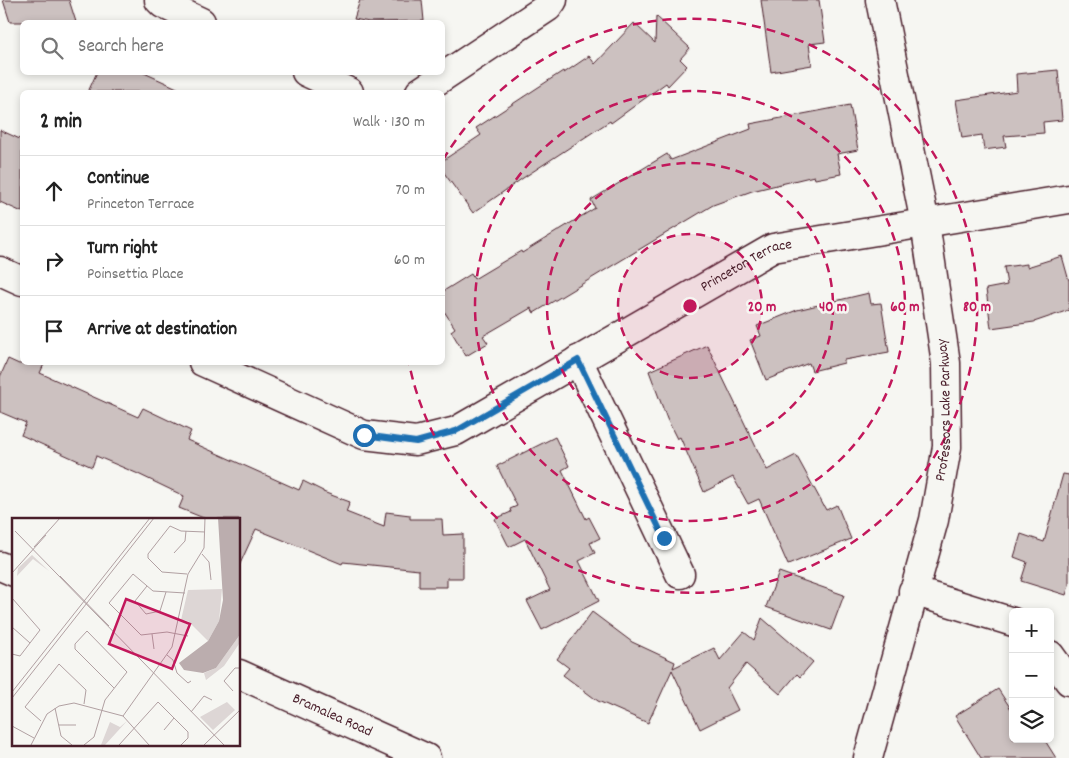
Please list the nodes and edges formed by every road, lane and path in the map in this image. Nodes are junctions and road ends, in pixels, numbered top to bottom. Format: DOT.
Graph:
graph roads {
  1 [pos="159,0"];
  2 [pos="553,0"];
  3 [pos="880,0"];
  4 [pos="197,20"];
  5 [pos="312,75"];
  6 [pos="344,90"];
  7 [pos="423,90"];
  8 [pos="1069,199"];
  9 [pos="925,223"];
  10 [pos="0,271"];
  11 [pos="20,280"];
  12 [pos="578,360"];
  13 [pos="210,365"];
  14 [pos="0,566"];
  15 [pos="12,571"];
  16 [pos="680,574"];
  17 [pos="913,591"];
  18 [pos="1009,621"];
  19 [pos="1054,660"];
  20 [pos="240,674"];
  21 [pos="1069,681"];
  22 [pos="426,758"];
  23 [pos="868,758"];
  1 -- 4 [label="street"];
  2 -- 7 [label="street"];
  3 -- 9 [label="street, Professors Lake Parkway"];
  5 -- 6 [label="street"];
  8 -- 9 [label="street, Princeton Terrace"];
  9 -- 12 [label="street, Princeton Terrace"];
  9 -- 17 [label="street, Professors Lake Parkway"];
  10 -- 11 [label="street"];
  12 -- 13 [label="street, Princeton Terrace"];
  12 -- 16 [label="street"];
  14 -- 15 [label="street"];
  17 -- 18 [label="street"];
  17 -- 23 [label="street, Professors Lake Parkway"];
  19 -- 21 [label="street"];
  20 -- 22 [label="street, Bramalea Road"];
}
